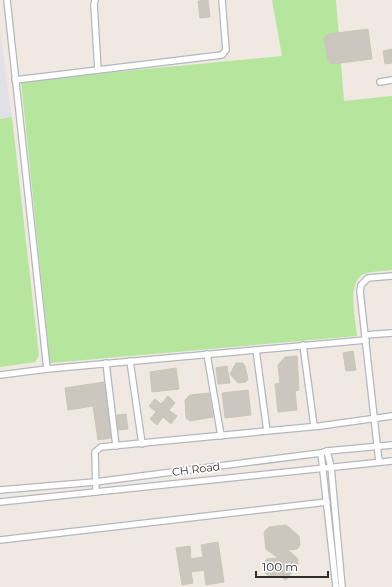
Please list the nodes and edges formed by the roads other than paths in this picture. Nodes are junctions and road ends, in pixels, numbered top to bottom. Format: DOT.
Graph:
graph roads {
  1 [pos="7,0"];
  2 [pos="95,0"];
  3 [pos="222,0"];
  4 [pos="98,70"];
  5 [pos="15,80"];
  6 [pos="392,80"];
  7 [pos="380,82"];
  8 [pos="392,276"];
  9 [pos="392,333"];
  10 [pos="366,338"];
  11 [pos="303,346"];
  12 [pos="256,350"];
  13 [pos="207,354"];
  14 [pos="130,361"];
  15 [pos="106,363"];
  16 [pos="47,369"];
  17 [pos="0,375"];
  18 [pos="392,416"];
  19 [pos="374,418"];
  20 [pos="314,426"];
  21 [pos="267,431"];
  22 [pos="221,436"];
  23 [pos="142,444"];
  24 [pos="392,445"];
  25 [pos="116,446"];
  26 [pos="378,446"];
  27 [pos="327,451"];
  28 [pos="321,454"];
  29 [pos="392,461"];
  30 [pos="379,462"];
  31 [pos="331,467"];
  32 [pos="323,468"];
  33 [pos="96,482"];
  34 [pos="0,490"];
  35 [pos="96,492"];
  36 [pos="0,502"];
  37 [pos="327,502"];
  38 [pos="0,540"];
  39 [pos="336,587"];
  40 [pos="342,587"];
  1 -- 5 [label="street"];
  2 -- 4 [label="street"];
  3 -- 4 [label="street"];
  4 -- 5 [label="street"];
  5 -- 16 [label="street"];
  6 -- 7 [label="street"];
  8 -- 10 [label="street"];
  9 -- 10 [label="street"];
  10 -- 11 [label="street"];
  10 -- 19 [label="street"];
  11 -- 12 [label="street"];
  11 -- 20 [label="street"];
  12 -- 13 [label="street"];
  12 -- 21 [label="street"];
  13 -- 14 [label="street"];
  13 -- 22 [label="street"];
  14 -- 15 [label="street"];
  14 -- 23 [label="street"];
  15 -- 16 [label="street"];
  15 -- 25 [label="street"];
  16 -- 17 [label="street"];
  18 -- 19 [label="street"];
  19 -- 20 [label="street"];
  19 -- 26 [label="street"];
  20 -- 21 [label="street"];
  21 -- 22 [label="street"];
  22 -- 23 [label="street"];
  23 -- 25 [label="street"];
  24 -- 26 [label="street, CH Road"];
  25 -- 33 [label="street"];
  26 -- 27 [label="street, CH Road"];
  26 -- 30 [label="street"];
  27 -- 28 [label="street, CH Road"];
  27 -- 31 [label="street"];
  28 -- 32 [label="street"];
  28 -- 33 [label="street, CH Road"];
  29 -- 30 [label="street, CH Road"];
  30 -- 31 [label="street, CH Road"];
  31 -- 32 [label="street, CH Road"];
  31 -- 40 [label="street"];
  32 -- 35 [label="street, CH Road"];
  32 -- 37 [label="street"];
  33 -- 34 [label="street, CH Road"];
  33 -- 35 [label="street"];
  35 -- 36 [label="street, CH Road"];
  37 -- 38 [label="street"];
  37 -- 39 [label="street"];
}
